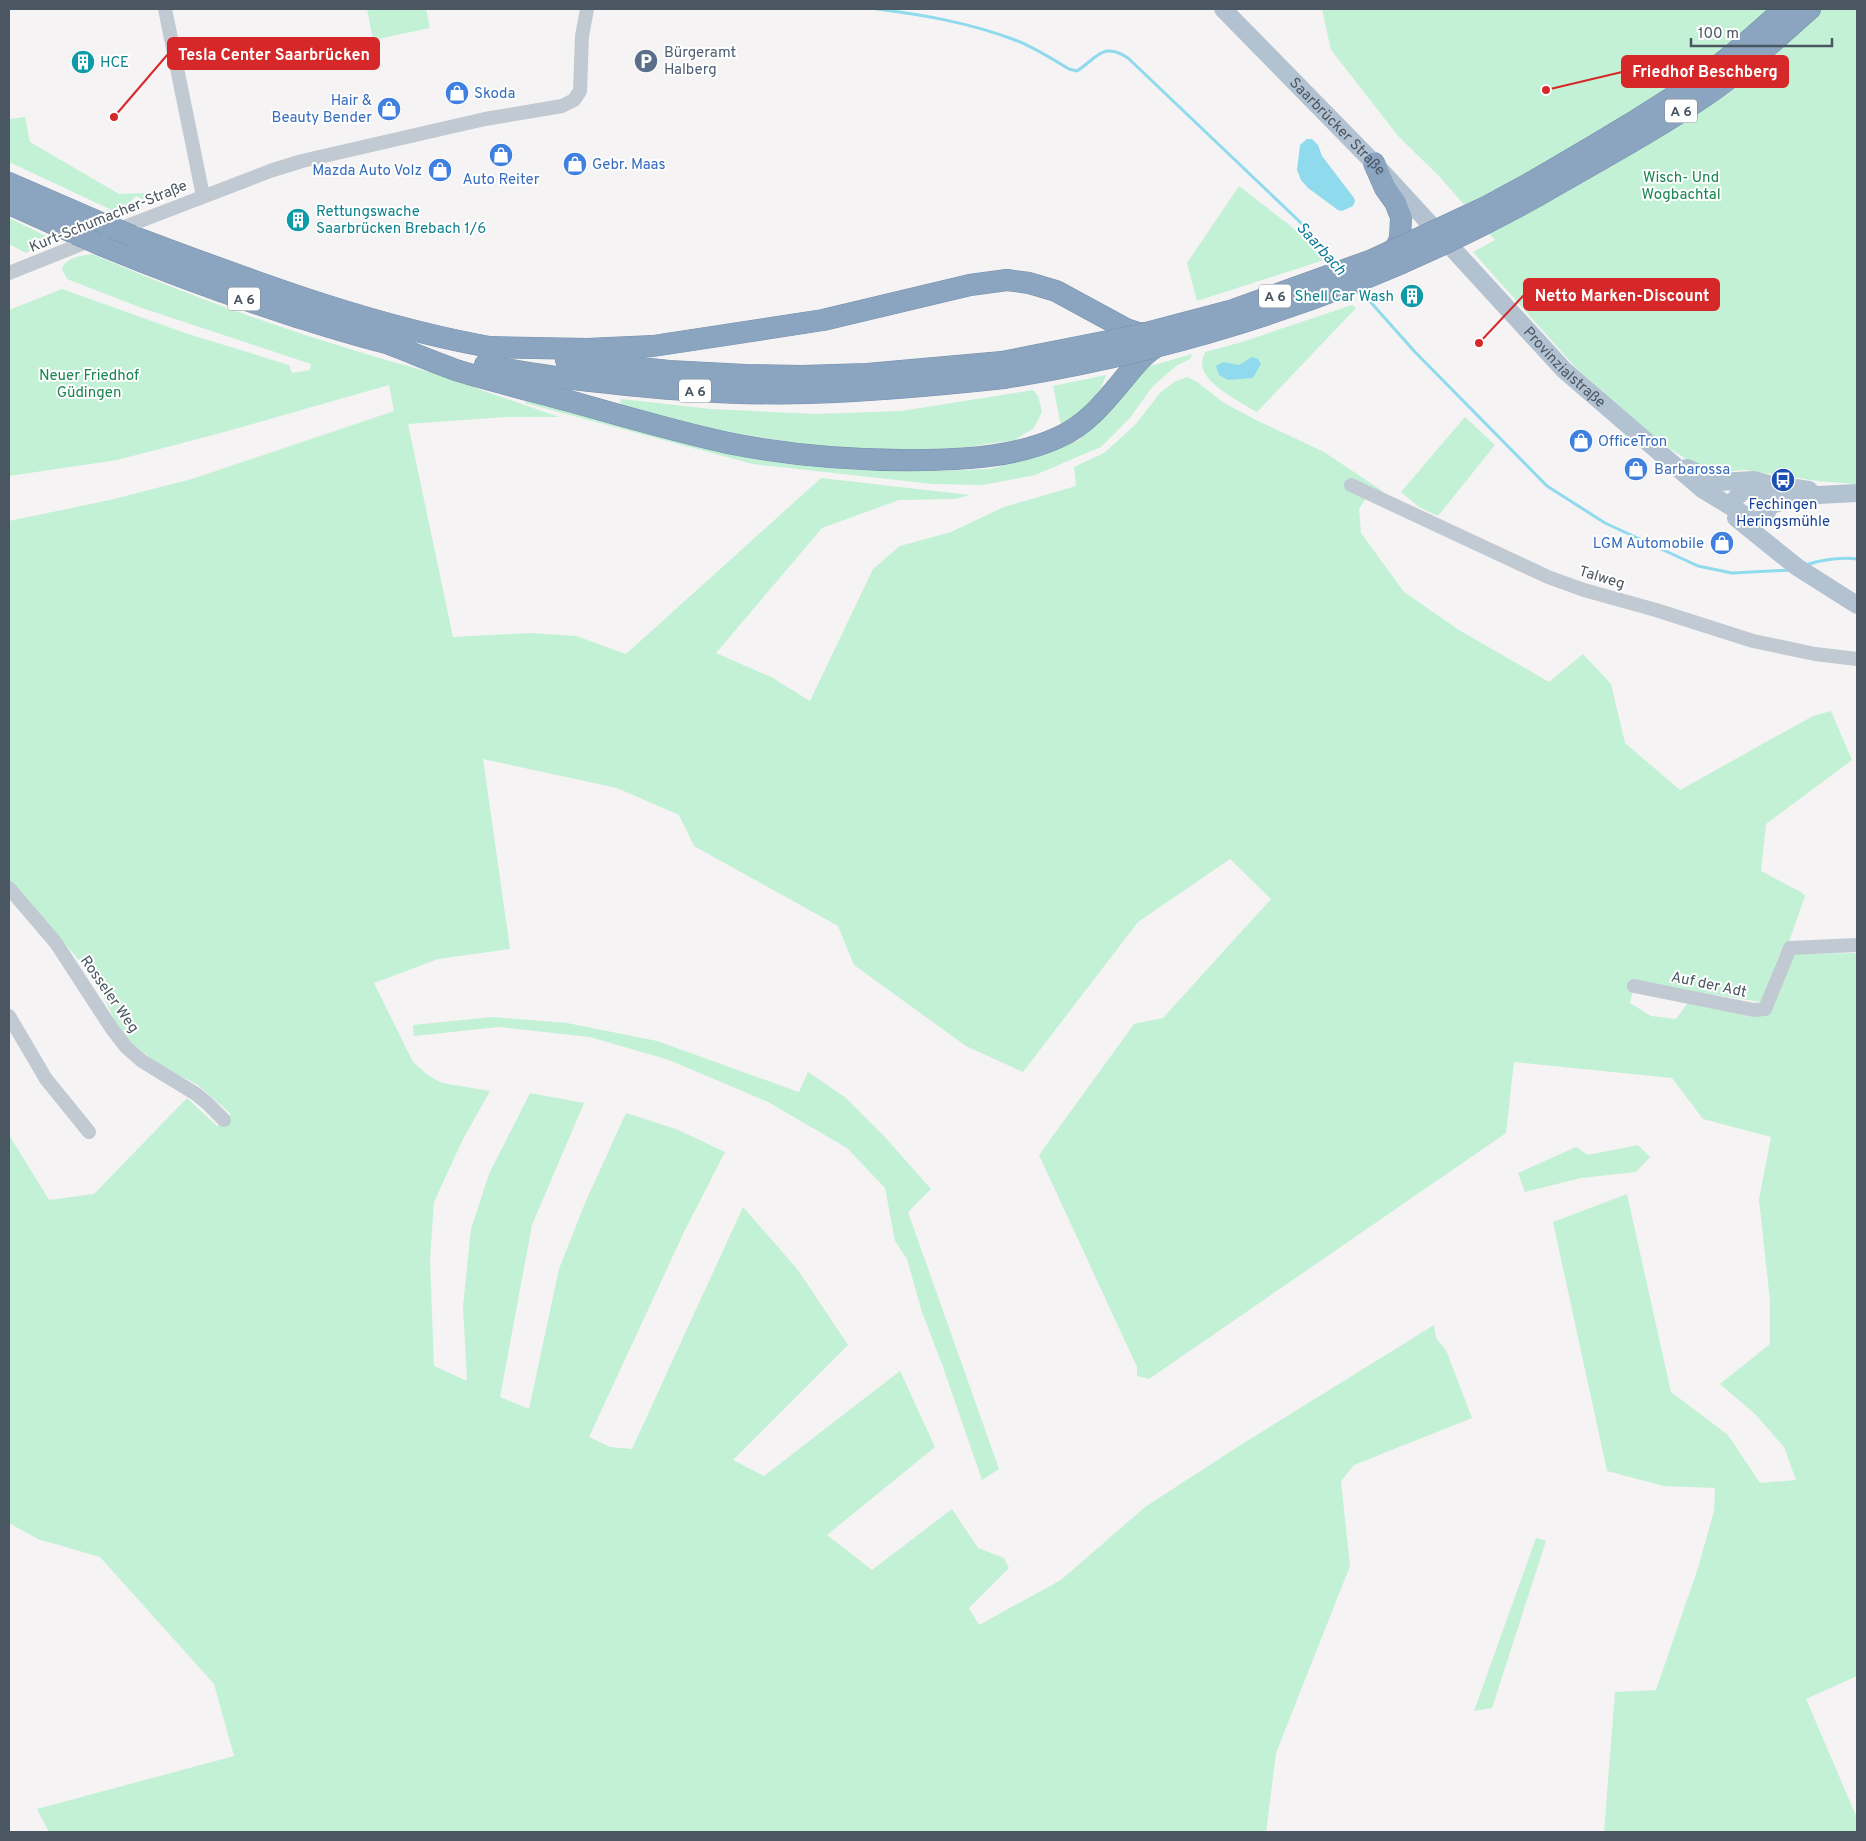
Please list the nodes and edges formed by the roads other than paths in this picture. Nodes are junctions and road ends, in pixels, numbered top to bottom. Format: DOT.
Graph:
graph roads {
  1 [pos="165,9"];
  2 [pos="587,9"];
  3 [pos="1223,9"];
  4 [pos="1784,9"];
  5 [pos="1810,9"];
  6 [pos="1374,162"];
  7 [pos="9,182"];
  8 [pos="1535,189"];
  9 [pos="203,196"];
  10 [pos="9,204"];
  11 [pos="104,235"];
  12 [pos="1444,238"];
  13 [pos="1386,262"];
  14 [pos="9,273"];
  15 [pos="1081,303"];
  16 [pos="1176,334"];
  17 [pos="390,344"];
  18 [pos="487,347"];
  19 [pos="1003,370"];
  20 [pos="1106,401"];
  21 [pos="1666,458"];
  22 [pos="1684,467"];
  23 [pos="1351,485"];
  24 [pos="1808,490"];
  25 [pos="1853,493"];
  26 [pos="1735,500"];
  27 [pos="1766,506"];
  28 [pos="1782,556"];
  29 [pos="1857,605"];
  30 [pos="1857,659"];
  31 [pos="9,888"];
  32 [pos="1857,945"];
  33 [pos="1634,986"];
  34 [pos="9,1016"];
  35 [pos="224,1120"];
  36 [pos="89,1132"];
  1 -- 9 [label="street, Kurt-Schumacher-Straße"];
  2 -- 9 [label="street, Kurt-Schumacher-Straße"];
  3 -- 6 [label="main road, Saarbrücker Straße"];
  4 -- 8 [label="highway, A 6"];
  5 -- 8 [label="highway, A 6"];
  6 -- 12 [label="main road, Saarbrücker Straße"];
  6 -- 13 [label="highway"];
  7 -- 11 [label="highway, A 6"];
  8 -- 19 [label="highway, A 6, bridge"];
  9 -- 14 [label="street, Kurt-Schumacher-Straße"];
  10 -- 11 [label="highway, A 6, bridge"];
  11 -- 17 [label="highway, A 6"];
  11 -- 18 [label="highway, A 6, bridge"];
  12 -- 13 [label="highway, A 6"];
  12 -- 21 [label="main road, Provinzialstraße"];
  13 -- 16 [label="highway, A 6"];
  15 -- 16 [label="highway, A 6"];
  15 -- 18 [label="highway, A 6"];
  15 -- 20 [label="highway, A 6"];
  16 -- 20 [label="highway"];
  17 -- 19 [label="highway, A 6"];
  17 -- 20 [label="highway"];
  18 -- 19 [label="highway, A 6"];
  21 -- 22 [label="main road, Provinzialstraße"];
  21 -- 26 [label="main road, Provinzialstraße"];
  22 -- 24 [label="main road"];
  22 -- 26 [label="main road, Provinzialstraße"];
  23 -- 30 [label="street, Talweg"];
  24 -- 25 [label="main road"];
  24 -- 27 [label="main road"];
  25 -- 27 [label="main road"];
  26 -- 27 [label="main road"];
  26 -- 27 [label="main road"];
  26 -- 28 [label="main road, Provinzialstraße"];
  27 -- 28 [label="main road"];
  28 -- 29 [label="main road, Provinzialstraße"];
  31 -- 35 [label="street, Rosseler Weg"];
  32 -- 33 [label="street, Auf der Adt"];
  34 -- 36 [label="street"];
}
